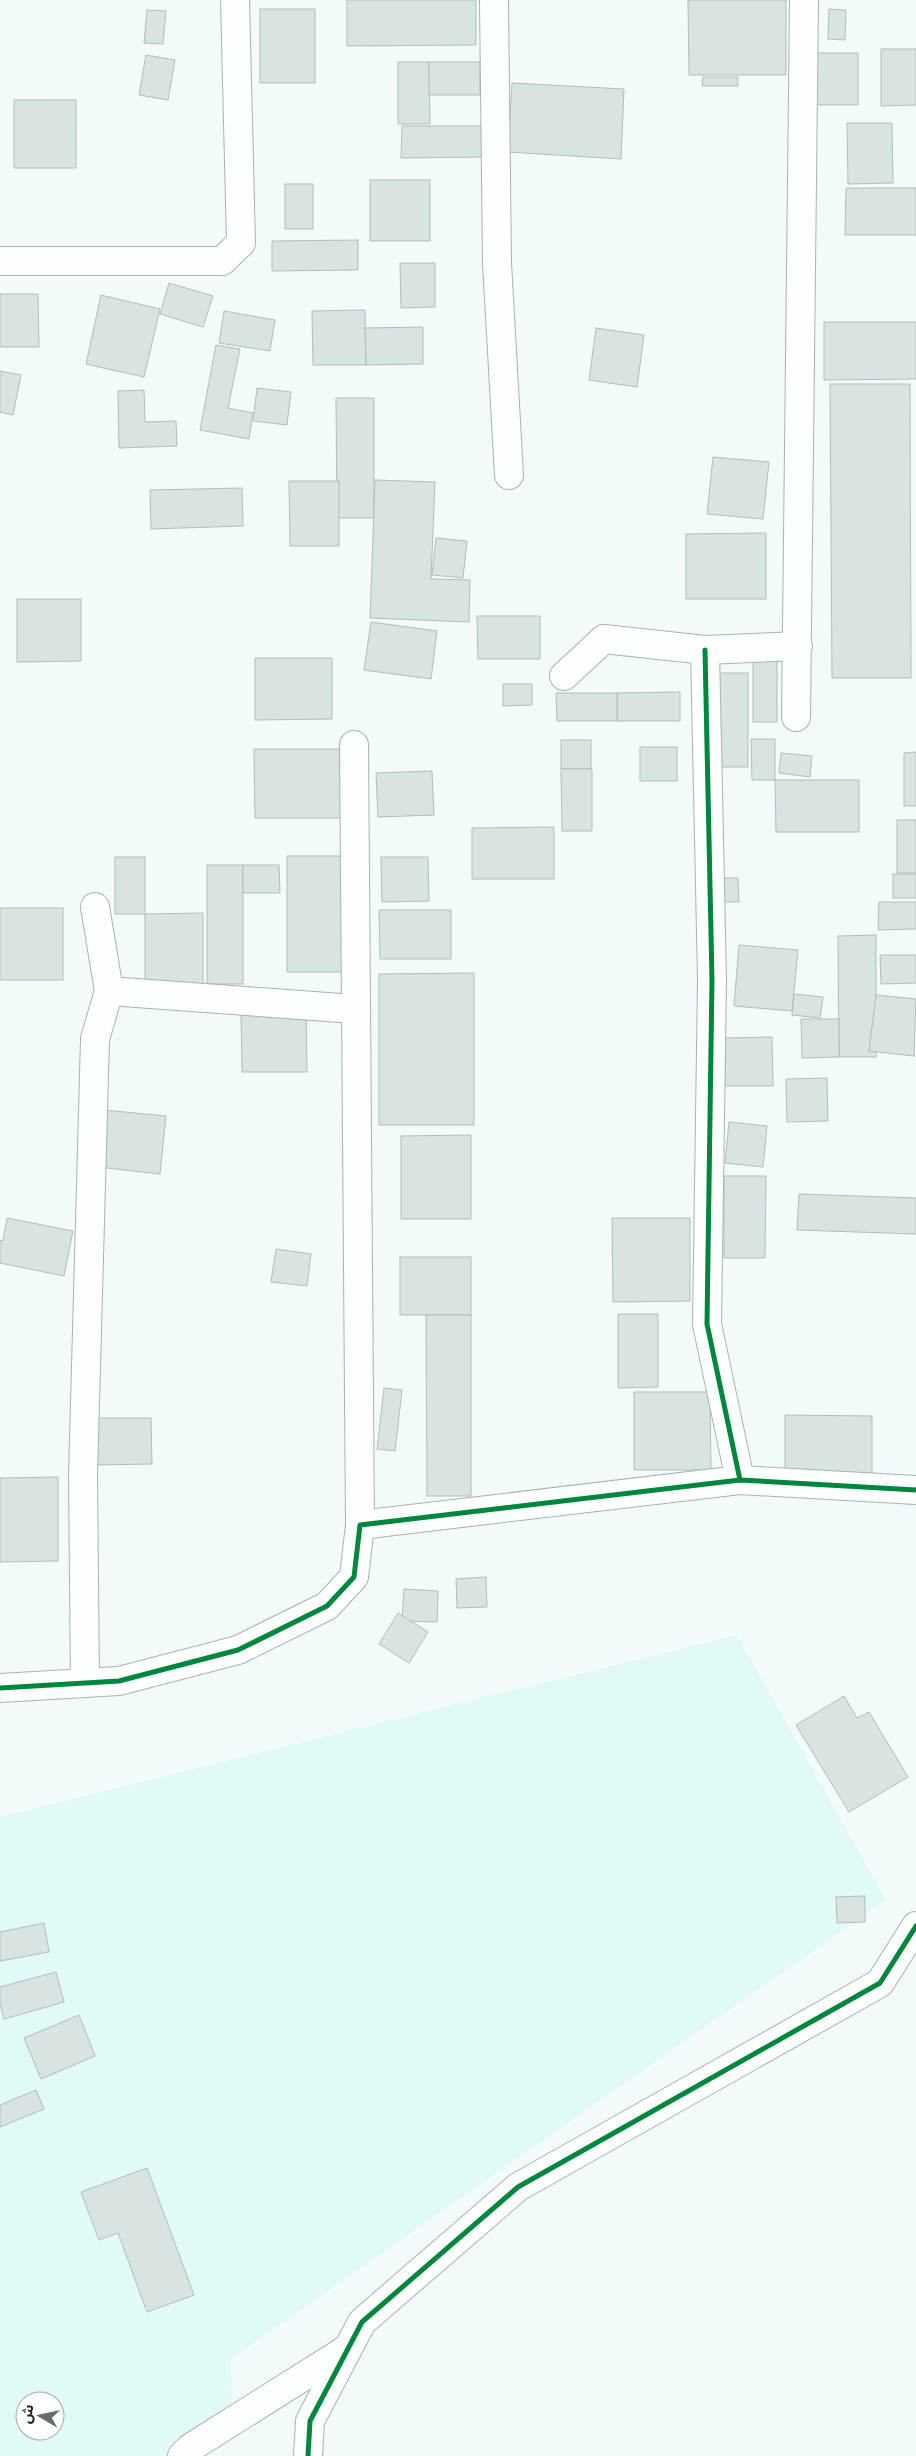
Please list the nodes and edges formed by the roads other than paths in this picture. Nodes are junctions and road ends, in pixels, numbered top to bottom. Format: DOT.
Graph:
graph roads {
  1 [pos="235,0"];
  2 [pos="494,0"];
  3 [pos="804,0"];
  4 [pos="0,261"];
  5 [pos="509,475"];
  6 [pos="798,646"];
  7 [pos="705,650"];
  8 [pos="564,676"];
  9 [pos="796,717"];
  10 [pos="354,745"];
  11 [pos="94,907"];
  12 [pos="109,991"];
  13 [pos="354,1008"];
  14 [pos="740,1480"];
  15 [pos="916,1490"];
  16 [pos="360,1524"];
  17 [pos="85,1683"];
  18 [pos="0,1688"];
  19 [pos="916,1926"];
  20 [pos="348,2348"];
  21 [pos="182,2456"];
  22 [pos="308,2456"];
  1 -- 4 [label="street"];
  2 -- 5 [label="street"];
  3 -- 6 [label="street"];
  6 -- 7 [label="street"];
  6 -- 9 [label="street"];
  7 -- 8 [label="street"];
  7 -- 14 [label="street"];
  10 -- 13 [label="street"];
  11 -- 12 [label="street"];
  12 -- 13 [label="street"];
  12 -- 17 [label="street"];
  13 -- 16 [label="street"];
  14 -- 15 [label="street"];
  14 -- 16 [label="street"];
  16 -- 17 [label="street"];
  17 -- 18 [label="street"];
  19 -- 20 [label="street"];
  20 -- 21 [label="street"];
  20 -- 22 [label="street"];
}
